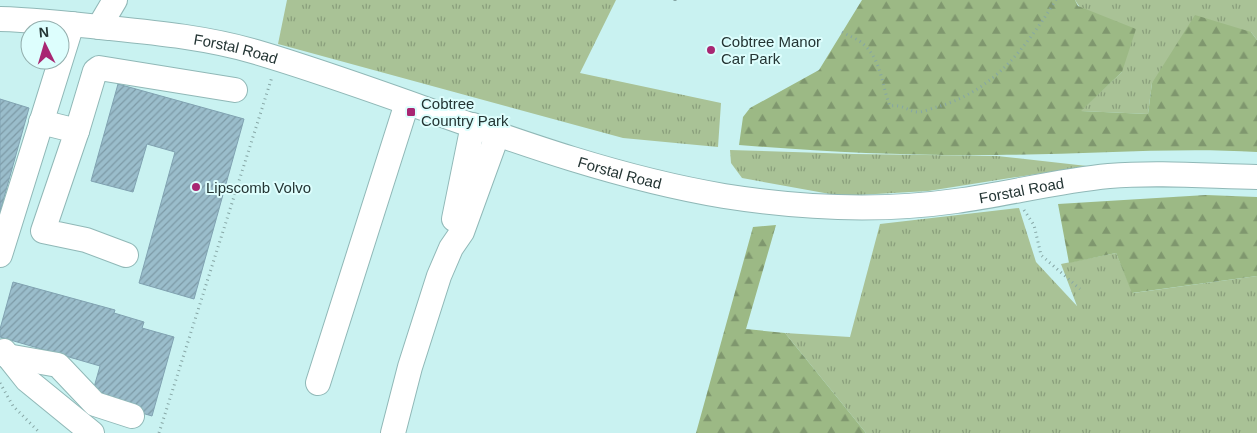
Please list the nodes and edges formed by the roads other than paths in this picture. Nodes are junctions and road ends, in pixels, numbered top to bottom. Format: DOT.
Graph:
graph roads {
  1 [pos="111,1"];
  2 [pos="0,19"];
  3 [pos="72,24"];
  4 [pos="99,27"];
  5 [pos="235,90"];
  6 [pos="407,103"];
  7 [pos="41,122"];
  8 [pos="474,125"];
  9 [pos="77,131"];
  10 [pos="498,133"];
  11 [pos="1257,178"];
  12 [pos="451,248"];
  13 [pos="126,254"];
  14 [pos="0,255"];
  15 [pos="4,351"];
  16 [pos="318,383"];
  17 [pos="132,416"];
  18 [pos="92,433"];
  19 [pos="393,433"];
  1 -- 4 [label="street"];
  2 -- 3 [label="street, Forstal Road"];
  3 -- 4 [label="street, Forstal Road"];
  3 -- 7 [label="street"];
  4 -- 6 [label="street, Forstal Road"];
  5 -- 9 [label="street"];
  6 -- 8 [label="street, Forstal Road"];
  6 -- 16 [label="street"];
  7 -- 9 [label="street"];
  7 -- 14 [label="street"];
  8 -- 10 [label="street, Forstal Road"];
  8 -- 12 [label="street"];
  9 -- 13 [label="street"];
  10 -- 11 [label="street, Forstal Road"];
  10 -- 12 [label="street"];
  12 -- 19 [label="street"];
  15 -- 17 [label="street"];
  15 -- 18 [label="street"];
}
